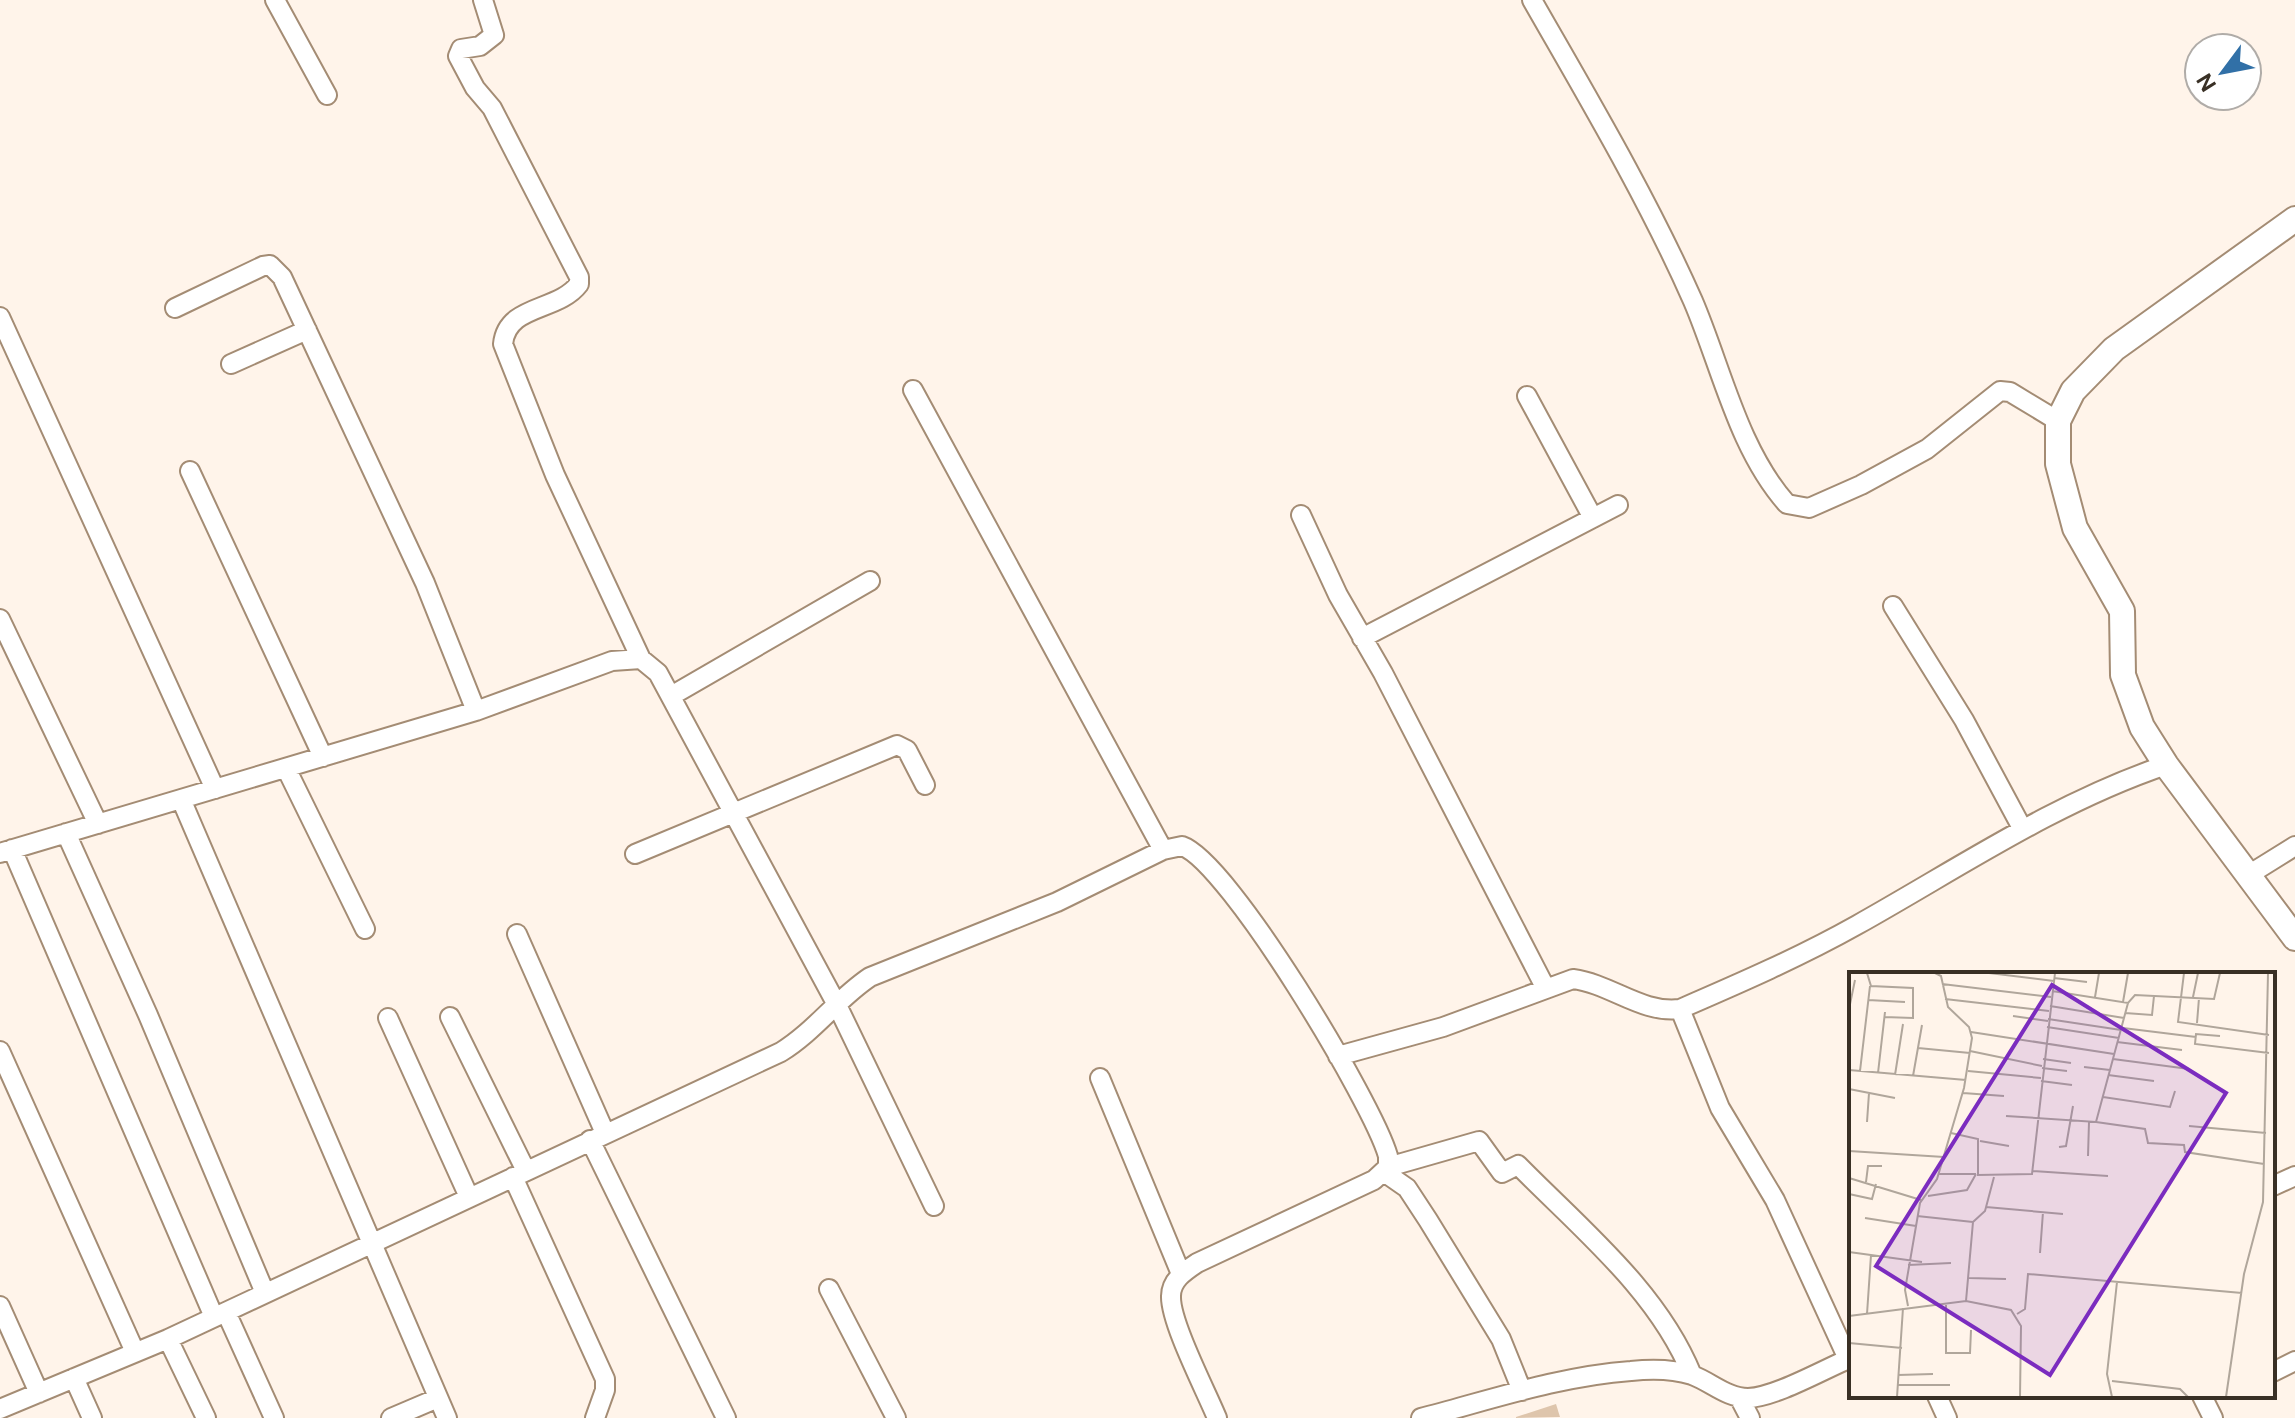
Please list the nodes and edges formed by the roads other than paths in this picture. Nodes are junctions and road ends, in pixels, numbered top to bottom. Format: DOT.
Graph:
graph roads {
  1 [pos="275,0"];
  2 [pos="483,0"];
  3 [pos="1532,0"];
  4 [pos="327,95"];
  5 [pos="2295,219"];
  6 [pos="175,308"];
  7 [pos="0,317"];
  8 [pos="307,330"];
  9 [pos="231,364"];
  10 [pos="913,390"];
  11 [pos="1527,396"];
  12 [pos="2052,417"];
  13 [pos="190,471"];
  14 [pos="1618,505"];
  15 [pos="1301,515"];
  16 [pos="1593,518"];
  17 [pos="870,581"];
  18 [pos="1893,606"];
  19 [pos="0,619"];
  20 [pos="1362,638"];
  21 [pos="641,659"];
  22 [pos="671,696"];
  23 [pos="476,711"];
  24 [pos="323,757"];
  25 [pos="2166,765"];
  26 [pos="286,768"];
  27 [pos="925,785"];
  28 [pos="215,789"];
  29 [pos="181,799"];
  30 [pos="733,813"];
  31 [pos="98,824"];
  32 [pos="2022,828"];
  33 [pos="66,833"];
  34 [pos="2295,846"];
  35 [pos="1163,850"];
  36 [pos="6,851"];
  37 [pos="635,854"];
  38 [pos="2250,874"];
  39 [pos="365,929"];
  40 [pos="517,934"];
  41 [pos="2295,938"];
  42 [pos="1545,987"];
  43 [pos="837,1005"];
  44 [pos="1680,1009"];
  45 [pos="450,1017"];
  46 [pos="388,1018"];
  47 [pos="0,1051"];
  48 [pos="1338,1056"];
  49 [pos="1100,1078"];
  50 [pos="598,1137"];
  51 [pos="1386,1170"];
  52 [pos="520,1174"];
  53 [pos="2295,1176"];
  54 [pos="2275,1185"];
  55 [pos="469,1197"];
  56 [pos="934,1206"];
  57 [pos="370,1244"];
  58 [pos="1181,1274"];
  59 [pos="829,1289"];
  60 [pos="265,1293"];
  61 [pos="0,1306"];
  62 [pos="220,1314"];
  63 [pos="168,1339"];
  64 [pos="135,1352"];
  65 [pos="1849,1357"];
  66 [pos="1849,1359"];
  67 [pos="2295,1361"];
  68 [pos="2275,1371"];
  69 [pos="1692,1375"];
  70 [pos="74,1378"];
  71 [pos="1522,1391"];
  72 [pos="39,1393"];
  73 [pos="1739,1397"];
  74 [pos="438,1398"];
  75 [pos="1938,1398"];
  76 [pos="0,1409"];
  77 [pos="92,1418"];
  78 [pos="206,1418"];
  79 [pos="274,1418"];
  80 [pos="391,1418"];
  81 [pos="447,1418"];
  82 [pos="595,1418"];
  83 [pos="726,1418"];
  84 [pos="896,1418"];
  85 [pos="1217,1418"];
  86 [pos="1421,1418"];
  87 [pos="1750,1418"];
  88 [pos="1947,1418"];
  1 -- 4 [label="street"];
  2 -- 21 [label="street"];
  3 -- 12 [label="street"];
  5 -- 12 [label="street"];
  6 -- 8 [label="street"];
  7 -- 28 [label="street"];
  8 -- 9 [label="street"];
  8 -- 23 [label="street"];
  10 -- 35 [label="street"];
  11 -- 16 [label="street"];
  12 -- 25 [label="street"];
  13 -- 24 [label="street"];
  14 -- 16 [label="street"];
  15 -- 20 [label="street"];
  16 -- 20 [label="street"];
  17 -- 22 [label="street"];
  18 -- 32 [label="street"];
  19 -- 31 [label="street"];
  20 -- 42 [label="street"];
  21 -- 22 [label="street"];
  21 -- 23 [label="street"];
  22 -- 30 [label="street"];
  23 -- 24 [label="street"];
  24 -- 26 [label="street"];
  25 -- 32 [label="street"];
  25 -- 38 [label="street"];
  26 -- 28 [label="street"];
  26 -- 39 [label="street"];
  27 -- 30 [label="street"];
  28 -- 29 [label="street"];
  29 -- 31 [label="street"];
  29 -- 57 [label="street"];
  30 -- 37 [label="street"];
  30 -- 43 [label="street"];
  31 -- 33 [label="street"];
  32 -- 44 [label="street"];
  33 -- 36 [label="street"];
  33 -- 60 [label="street"];
  34 -- 38 [label="street"];
  35 -- 43 [label="street"];
  35 -- 48 [label="street"];
  36 -- 62 [label="street"];
  38 -- 41 [label="street"];
  40 -- 50 [label="street"];
  42 -- 44 [label="street"];
  42 -- 48 [label="street"];
  43 -- 50 [label="street"];
  43 -- 56 [label="street"];
  44 -- 65 [label="street"];
  45 -- 52 [label="street"];
  46 -- 55 [label="street"];
  47 -- 64 [label="street"];
  48 -- 51 [label="street"];
  49 -- 58 [label="street"];
  50 -- 52 [label="street"];
  50 -- 83 [label="street"];
  51 -- 58 [label="street"];
  51 -- 69 [label="street"];
  51 -- 71 [label="street"];
  52 -- 55 [label="street"];
  52 -- 82 [label="street"];
  53 -- 54 [label="street"];
  55 -- 57 [label="street"];
  57 -- 60 [label="street"];
  57 -- 74 [label="street"];
  58 -- 85 [label="street"];
  59 -- 84 [label="street"];
  60 -- 62 [label="street"];
  61 -- 72 [label="street"];
  62 -- 63 [label="street"];
  62 -- 79 [label="street"];
  63 -- 64 [label="street"];
  63 -- 78 [label="street"];
  64 -- 70 [label="street"];
  66 -- 73 [label="street"];
  67 -- 68 [label="street"];
  69 -- 71 [label="street"];
  69 -- 73 [label="street"];
  70 -- 72 [label="street"];
  70 -- 77 [label="street"];
  71 -- 86 [label="street"];
  72 -- 76 [label="street"];
  73 -- 87 [label="street"];
  74 -- 80 [label="street"];
  74 -- 81 [label="street"];
  75 -- 88 [label="street"];
}
